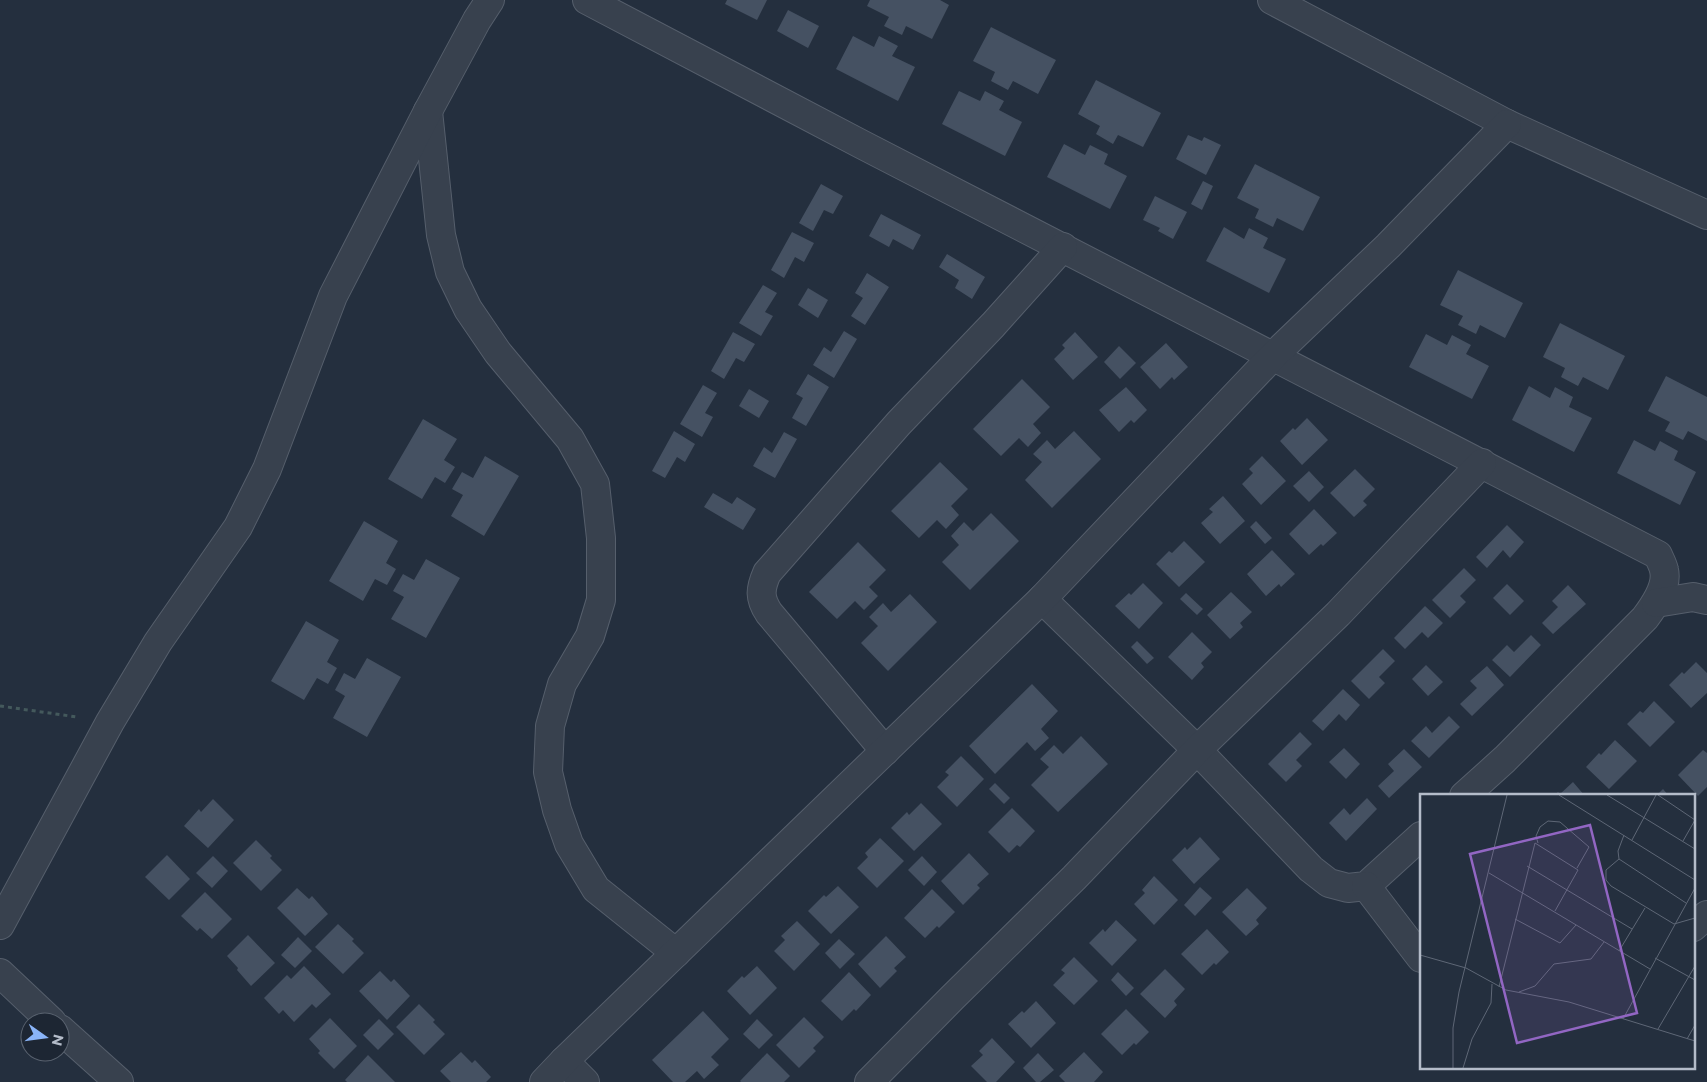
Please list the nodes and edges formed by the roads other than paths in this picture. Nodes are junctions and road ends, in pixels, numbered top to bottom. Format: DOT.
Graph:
graph roads {
  1 [pos="490,0"];
  2 [pos="587,0"];
  3 [pos="1272,0"];
  4 [pos="428,111"];
  5 [pos="1507,124"];
  6 [pos="1707,214"];
  7 [pos="1063,247"];
  8 [pos="1273,356"];
  9 [pos="1482,463"];
  10 [pos="1042,599"];
  11 [pos="1707,600"];
  12 [pos="1656,603"];
  13 [pos="1197,750"];
  14 [pos="885,751"];
  15 [pos="1466,794"];
  16 [pos="1420,837"];
  17 [pos="1366,886"];
  18 [pos="1707,916"];
  19 [pos="0,925"];
  20 [pos="1694,926"];
  21 [pos="676,953"];
  22 [pos="1420,957"];
  23 [pos="0,973"];
  24 [pos="41,1012"];
  25 [pos="70,1038"];
  26 [pos="564,1061"];
  27 [pos="119,1082"];
  28 [pos="544,1082"];
  29 [pos="585,1082"];
  30 [pos="869,1082"];
  1 -- 4 [label="street"];
  2 -- 7 [label="street"];
  3 -- 5 [label="street"];
  4 -- 19 [label="street"];
  4 -- 21 [label="street"];
  5 -- 6 [label="street"];
  5 -- 8 [label="street"];
  7 -- 8 [label="street"];
  7 -- 14 [label="street"];
  8 -- 9 [label="street"];
  8 -- 10 [label="street"];
  9 -- 12 [label="street"];
  9 -- 13 [label="street"];
  10 -- 13 [label="street"];
  10 -- 14 [label="street"];
  11 -- 12 [label="street"];
  12 -- 15 [label="street"];
  13 -- 17 [label="street"];
  13 -- 30 [label="street"];
  14 -- 21 [label="street"];
  16 -- 17 [label="street"];
  17 -- 22 [label="street"];
  18 -- 20 [label="street"];
  21 -- 26 [label="street"];
  23 -- 24 [label="street"];
  25 -- 27 [label="street"];
  26 -- 28 [label="street"];
  26 -- 29 [label="street"];
}
